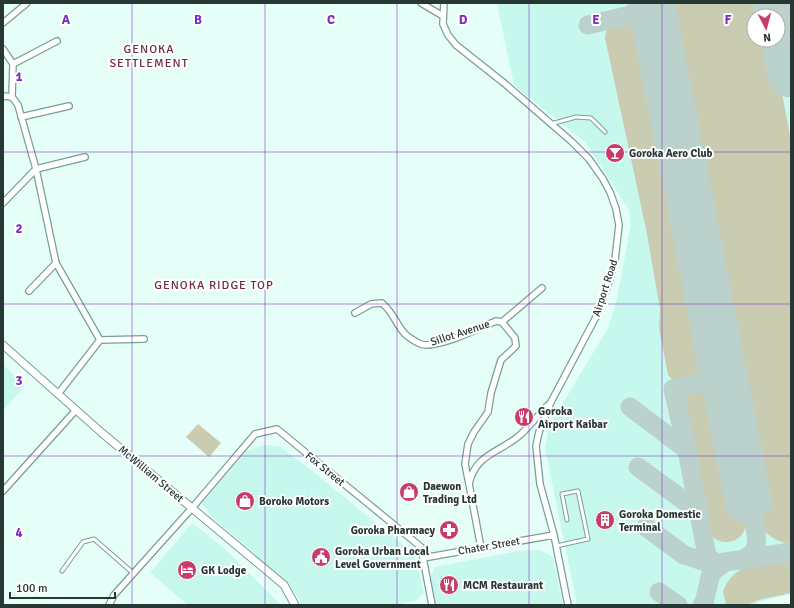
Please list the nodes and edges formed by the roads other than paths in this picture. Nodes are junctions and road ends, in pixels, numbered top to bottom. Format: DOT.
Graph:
graph roads {
  1 [pos="421,3"];
  2 [pos="444,3"];
  3 [pos="26,4"];
  4 [pos="429,5"];
  5 [pos="443,16"];
  6 [pos="3,23"];
  7 [pos="58,41"];
  8 [pos="3,49"];
  9 [pos="13,64"];
  10 [pos="3,96"];
  11 [pos="12,97"];
  12 [pos="69,106"];
  13 [pos="21,117"];
  14 [pos="552,124"];
  15 [pos="605,132"];
  16 [pos="85,157"];
  17 [pos="36,169"];
  18 [pos="3,203"];
  19 [pos="56,264"];
  20 [pos="542,288"];
  21 [pos="29,291"];
  22 [pos="355,313"];
  23 [pos="502,322"];
  24 [pos="144,339"];
  25 [pos="100,340"];
  26 [pos="3,345"];
  27 [pos="58,394"];
  28 [pos="551,402"];
  29 [pos="76,410"];
  30 [pos="469,484"];
  31 [pos="3,490"];
  32 [pos="192,508"];
  33 [pos="567,520"];
  34 [pos="554,535"];
  35 [pos="556,546"];
  36 [pos="481,548"];
  37 [pos="423,558"];
  38 [pos="62,571"];
  39 [pos="134,573"];
  40 [pos="109,605"];
  41 [pos="295,605"];
  42 [pos="432,605"];
  43 [pos="568,605"];
  1 -- 4 [label="street"];
  2 -- 5 [label="street, Airport Road"];
  3 -- 6 [label="street"];
  4 -- 5 [label="street"];
  5 -- 14 [label="street, Airport Road"];
  7 -- 9 [label="street"];
  8 -- 9 [label="street"];
  9 -- 11 [label="street"];
  10 -- 11 [label="street"];
  11 -- 13 [label="street"];
  12 -- 13 [label="street"];
  13 -- 17 [label="street"];
  14 -- 15 [label="lane"];
  14 -- 28 [label="street, Airport Road"];
  16 -- 17 [label="street"];
  17 -- 18 [label="street"];
  17 -- 19 [label="street"];
  19 -- 21 [label="street"];
  19 -- 25 [label="street"];
  20 -- 23 [label="street"];
  22 -- 23 [label="street, Sillot Avenue"];
  23 -- 30 [label="street, Sillot Avenue"];
  24 -- 25 [label="street"];
  25 -- 27 [label="street"];
  26 -- 27 [label="street, McWilliam Street"];
  27 -- 29 [label="street, McWilliam Street"];
  28 -- 30 [label="street"];
  28 -- 34 [label="street, Airport Road"];
  29 -- 31 [label="street"];
  29 -- 32 [label="street, McWilliam Street"];
  30 -- 36 [label="street"];
  32 -- 37 [label="street, Fox Street"];
  32 -- 39 [label="street"];
  32 -- 41 [label="street, McWilliam Street"];
  33 -- 35 [label="lane"];
  34 -- 35 [label="street, Airport Road"];
  34 -- 36 [label="street, Chater Street"];
  35 -- 43 [label="street, Airport Road"];
  36 -- 37 [label="street, Chater Street"];
  37 -- 42 [label="street, Fox Street"];
  38 -- 39 [label="lane"];
  39 -- 40 [label="street"];
}
